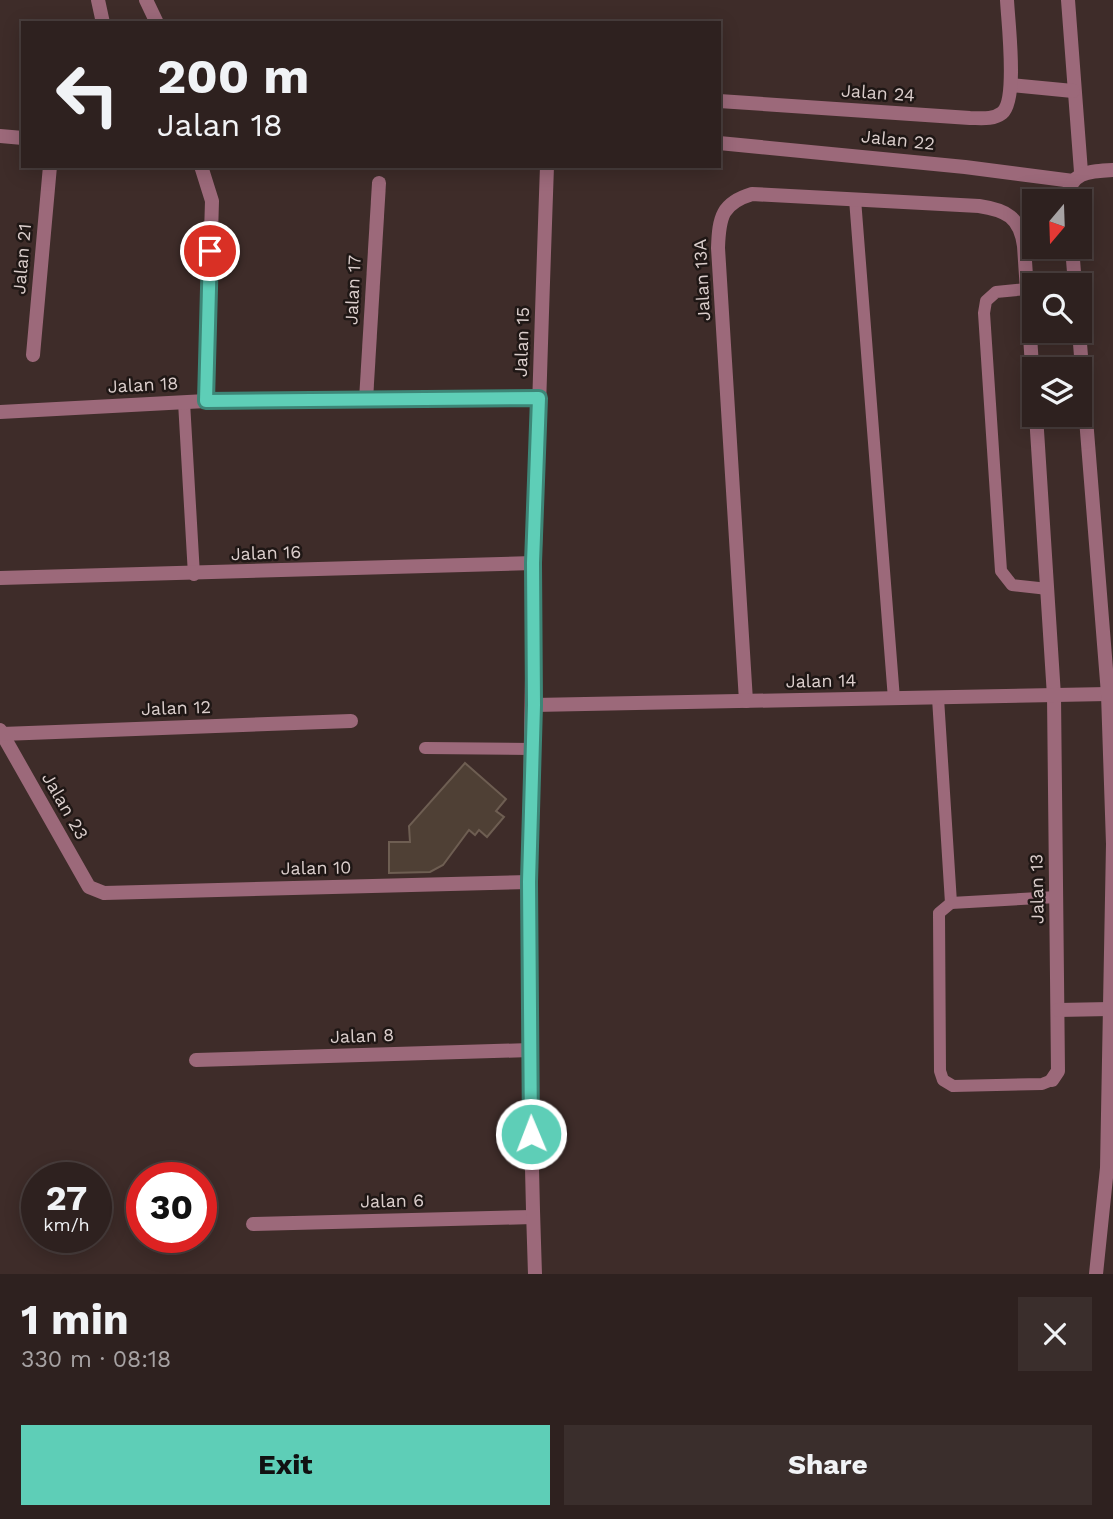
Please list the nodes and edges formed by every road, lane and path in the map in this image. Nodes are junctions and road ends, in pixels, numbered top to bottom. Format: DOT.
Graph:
graph roads {
  1 [pos="98,0"];
  2 [pos="146,0"];
  3 [pos="1007,0"];
  4 [pos="1068,0"];
  5 [pos="103,21"];
  6 [pos="156,21"];
  7 [pos="1010,85"];
  8 [pos="1073,92"];
  9 [pos="721,101"];
  10 [pos="0,136"];
  11 [pos="21,138"];
  12 [pos="721,143"];
  13 [pos="50,168"];
  14 [pos="202,168"];
  15 [pos="547,168"];
  16 [pos="1113,170"];
  17 [pos="1077,177"];
  18 [pos="379,183"];
  19 [pos="1072,189"];
  20 [pos="855,199"];
  21 [pos="1026,273"];
  22 [pos="1022,289"];
  23 [pos="1080,343"];
  24 [pos="33,355"];
  25 [pos="539,398"];
  26 [pos="366,400"];
  27 [pos="206,401"];
  28 [pos="184,402"];
  29 [pos="0,412"];
  30 [pos="1037,427"];
  31 [pos="533,563"];
  32 [pos="194,575"];
  33 [pos="0,578"];
  34 [pos="1048,589"];
  35 [pos="1108,694"];
  36 [pos="1054,695"];
  37 [pos="938,698"];
  38 [pos="894,699"];
  39 [pos="746,701"];
  40 [pos="534,705"];
  41 [pos="351,721"];
  42 [pos="1,732"];
  43 [pos="425,748"];
  44 [pos="532,749"];
  45 [pos="529,882"];
  46 [pos="104,892"];
  47 [pos="1057,897"];
  48 [pos="951,903"];
  49 [pos="1110,1009"];
  50 [pos="1058,1010"];
  51 [pos="530,1050"];
  52 [pos="196,1060"];
  53 [pos="1052,1080"];
  54 [pos="533,1217"];
  55 [pos="253,1224"];
  56 [pos="535,1274"];
  57 [pos="1096,1274"];
  1 -- 5 [label="street"];
  2 -- 6 [label="street"];
  3 -- 7 [label="street"];
  4 -- 8 [label="street"];
  7 -- 8 [label="street"];
  7 -- 9 [label="street, Jalan 24"];
  8 -- 17 [label="street"];
  10 -- 11 [label="street"];
  12 -- 17 [label="street, Jalan 22"];
  13 -- 24 [label="street, Jalan 21"];
  14 -- 27 [label="street"];
  15 -- 25 [label="street, Jalan 15"];
  16 -- 17 [label="street, Jalan 22"];
  17 -- 19 [label="street"];
  18 -- 26 [label="street, Jalan 17"];
  20 -- 21 [label="street, Jalan 13A"];
  20 -- 38 [label="lane"];
  20 -- 39 [label="street, Jalan 13A"];
  22 -- 34 [label="lane"];
  23 -- 35 [label="street"];
  25 -- 26 [label="street, Jalan 18"];
  25 -- 31 [label="street, Jalan 15"];
  26 -- 27 [label="street, Jalan 18"];
  27 -- 28 [label="street, Jalan 18"];
  28 -- 29 [label="street, Jalan 18"];
  28 -- 32 [label="lane"];
  30 -- 34 [label="street"];
  31 -- 32 [label="street, Jalan 16"];
  31 -- 40 [label="street, Jalan 15"];
  32 -- 33 [label="street, Jalan 16"];
  34 -- 36 [label="street"];
  35 -- 36 [label="street, Jalan 14"];
  35 -- 49 [label="street"];
  36 -- 37 [label="street, Jalan 14"];
  36 -- 47 [label="street, Jalan 13"];
  37 -- 38 [label="street, Jalan 14"];
  37 -- 48 [label="lane"];
  38 -- 39 [label="street, Jalan 14"];
  39 -- 40 [label="street, Jalan 14"];
  40 -- 44 [label="street, Jalan 15"];
  41 -- 42 [label="street, Jalan 12"];
  42 -- 46 [label="street, Jalan 23"];
  43 -- 44 [label="lane"];
  44 -- 45 [label="street, Jalan 15"];
  45 -- 46 [label="street, Jalan 10"];
  45 -- 51 [label="street, Jalan 15"];
  47 -- 48 [label="lane"];
  47 -- 50 [label="street, Jalan 13"];
  48 -- 53 [label="lane"];
  49 -- 50 [label="street"];
  49 -- 57 [label="street"];
  50 -- 53 [label="street, Jalan 13"];
  51 -- 52 [label="street, Jalan 8"];
  51 -- 54 [label="street, Jalan 15"];
  54 -- 55 [label="street, Jalan 6"];
  54 -- 56 [label="street, Jalan 15"];
}
